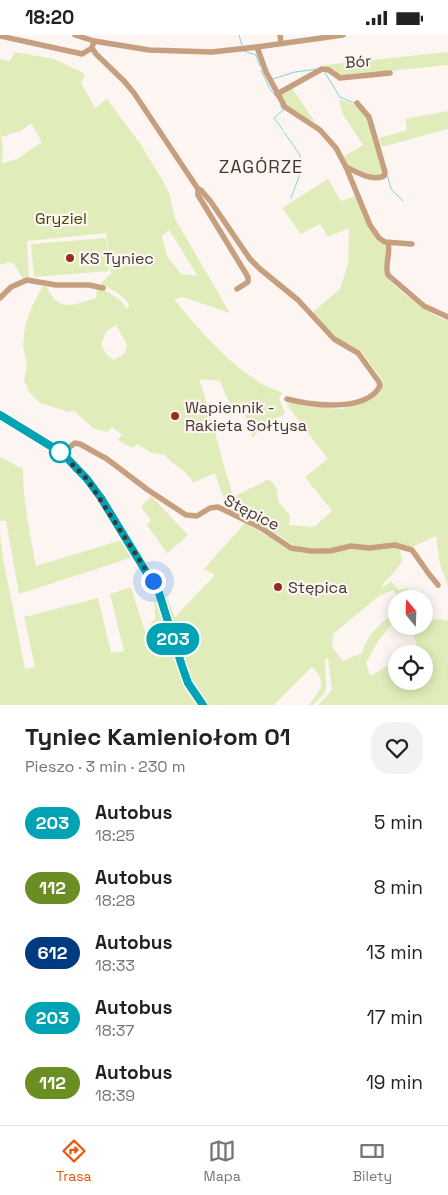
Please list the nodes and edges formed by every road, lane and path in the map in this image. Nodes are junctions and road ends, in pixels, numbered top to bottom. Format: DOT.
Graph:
graph roads {
  1 [pos="76,35"];
  2 [pos="280,35"];
  3 [pos="343,35"];
  4 [pos="0,36"];
  5 [pos="94,41"];
  6 [pos="281,43"];
  7 [pos="257,47"];
  8 [pos="92,49"];
  9 [pos="390,73"];
  10 [pos="277,94"];
  11 [pos="357,103"];
  12 [pos="346,167"];
  13 [pos="198,189"];
  14 [pos="388,243"];
  15 [pos="412,244"];
  16 [pos="103,288"];
  17 [pos="237,289"];
  18 [pos="0,298"];
  19 [pos="448,317"];
  20 [pos="287,399"];
  21 [pos="0,415"];
  22 [pos="62,453"];
  23 [pos="438,585"];
  24 [pos="203,705"];
  1 -- 5 [label="street"];
  2 -- 6 [label="street"];
  3 -- 6 [label="street"];
  4 -- 8 [label="street"];
  5 -- 7 [label="street"];
  5 -- 8 [label="street"];
  6 -- 7 [label="street"];
  7 -- 10 [label="street"];
  8 -- 13 [label="street"];
  9 -- 10 [label="street, Bór"];
  10 -- 12 [label="street"];
  11 -- 12 [label="street"];
  12 -- 14 [label="street"];
  13 -- 17 [label="street"];
  13 -- 20 [label="street"];
  14 -- 15 [label="street"];
  14 -- 19 [label="street"];
  16 -- 18 [label="street"];
  21 -- 22 [label="street"];
  22 -- 23 [label="street, Stępice"];
  22 -- 24 [label="street"];
}
